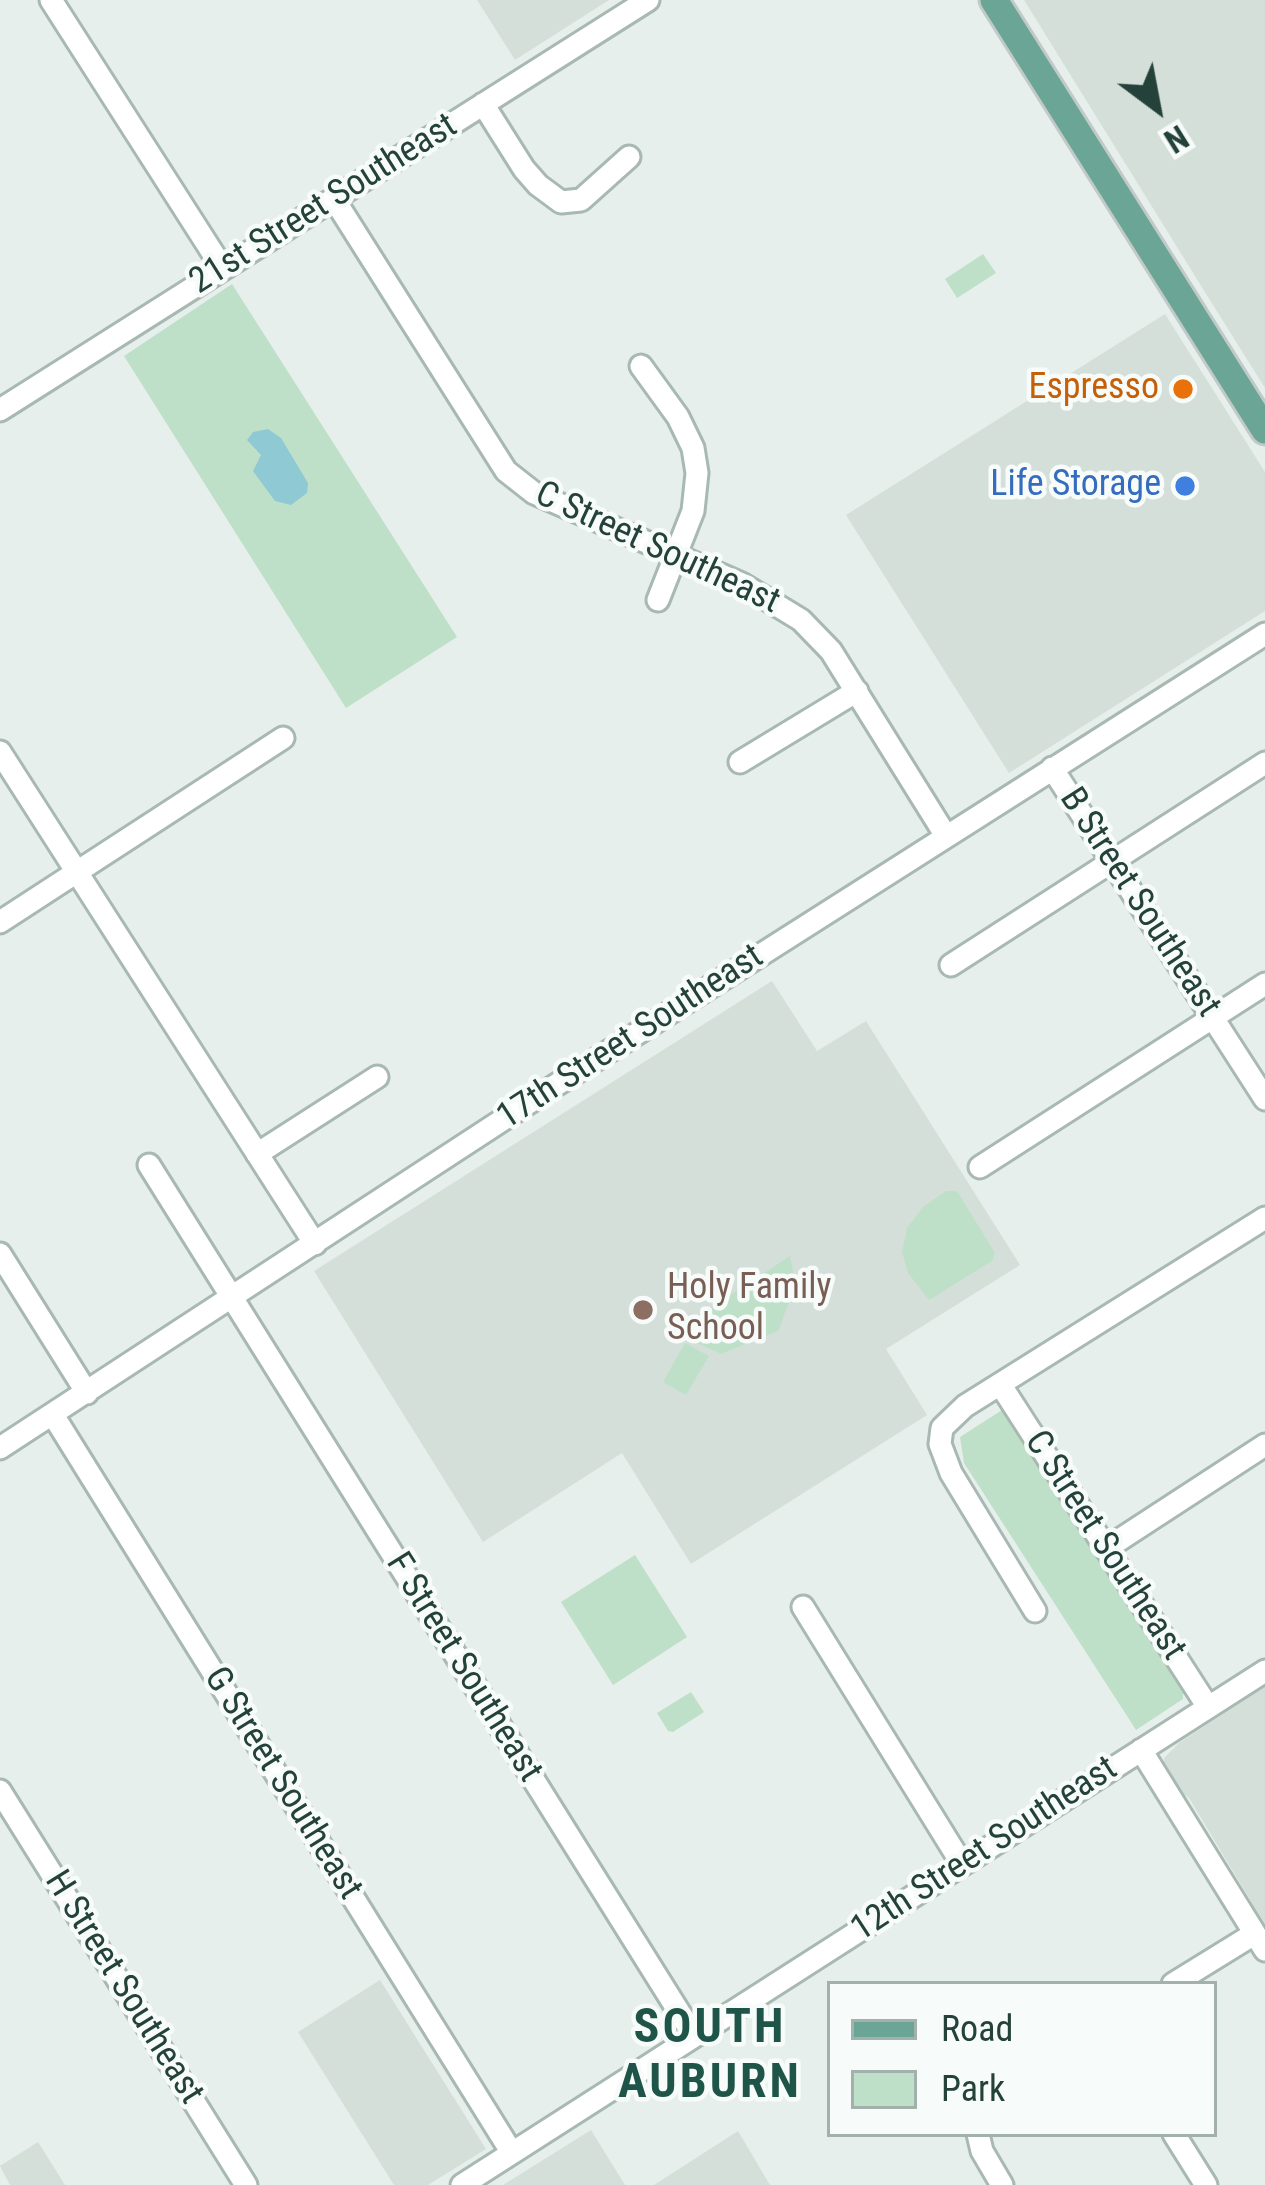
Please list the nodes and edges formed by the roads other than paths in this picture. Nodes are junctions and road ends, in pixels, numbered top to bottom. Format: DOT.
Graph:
graph roads {
  1 [pos="51,0"];
  2 [pos="648,0"];
  3 [pos="994,0"];
  4 [pos="483,104"];
  5 [pos="629,157"];
  6 [pos="334,199"];
  7 [pos="223,269"];
  8 [pos="640,366"];
  9 [pos="0,410"];
  10 [pos="1265,430"];
  11 [pos="678,557"];
  12 [pos="658,600"];
  13 [pos="1265,634"];
  14 [pos="857,691"];
  15 [pos="283,738"];
  16 [pos="0,752"];
  17 [pos="740,762"];
  18 [pos="1265,763"];
  19 [pos="1052,768"];
  20 [pos="946,836"];
  21 [pos="1113,860"];
  22 [pos="76,873"];
  23 [pos="0,922"];
  24 [pos="951,965"];
  25 [pos="1265,984"];
  26 [pos="1213,1017"];
  27 [pos="377,1077"];
  28 [pos="1265,1099"];
  29 [pos="257,1154"];
  30 [pos="148,1165"];
  31 [pos="980,1167"];
  32 [pos="1265,1218"];
  33 [pos="315,1244"];
  34 [pos="0,1254"];
  35 [pos="232,1299"];
  36 [pos="1000,1384"];
  37 [pos="87,1393"];
  38 [pos="53,1414"];
  39 [pos="1265,1445"];
  40 [pos="0,1448"];
  41 [pos="1107,1549"];
  42 [pos="802,1607"];
  43 [pos="1035,1611"];
  44 [pos="1265,1670"];
  45 [pos="1208,1707"];
  46 [pos="1142,1750"];
  47 [pos="0,1791"];
  48 [pos="962,1864"];
  49 [pos="1260,1942"];
  50 [pos="1179,1981"];
  51 [pos="694,2036"];
  52 [pos="979,2137"];
  53 [pos="1176,2137"];
  54 [pos="512,2153"];
  55 [pos="247,2185"];
  56 [pos="462,2185"];
  57 [pos="1001,2185"];
  58 [pos="1206,2185"];
  1 -- 7 [label="street"];
  2 -- 4 [label="street, 21st Street Southeast"];
  3 -- 10 [label="main road"];
  4 -- 5 [label="street"];
  4 -- 6 [label="street, 21st Street Southeast"];
  6 -- 7 [label="street, 21st Street Southeast"];
  6 -- 11 [label="street, C Street Southeast"];
  7 -- 9 [label="street, 21st Street Southeast"];
  8 -- 11 [label="street"];
  11 -- 12 [label="street"];
  11 -- 14 [label="street, C Street Southeast"];
  13 -- 19 [label="street, 17th Street Southeast"];
  14 -- 17 [label="street"];
  14 -- 20 [label="street, C Street Southeast"];
  15 -- 22 [label="street"];
  16 -- 22 [label="street"];
  18 -- 21 [label="street"];
  19 -- 20 [label="street, 17th Street Southeast"];
  19 -- 21 [label="street, B Street Southeast"];
  20 -- 33 [label="street, 17th Street Southeast"];
  21 -- 24 [label="street"];
  21 -- 26 [label="street, B Street Southeast"];
  22 -- 23 [label="street"];
  22 -- 29 [label="street"];
  25 -- 26 [label="street"];
  26 -- 28 [label="street, B Street Southeast"];
  26 -- 31 [label="street"];
  27 -- 29 [label="street"];
  29 -- 33 [label="street"];
  30 -- 35 [label="street, F Street Southeast"];
  32 -- 36 [label="street"];
  33 -- 35 [label="street, 17th Street Southeast"];
  34 -- 37 [label="street"];
  35 -- 37 [label="street, 17th Street Southeast"];
  35 -- 51 [label="street, F Street Southeast"];
  36 -- 41 [label="street, C Street Southeast"];
  36 -- 43 [label="street"];
  37 -- 38 [label="street, 17th Street Southeast"];
  38 -- 40 [label="street, 17th Street Southeast"];
  38 -- 54 [label="street, G Street Southeast"];
  39 -- 41 [label="street"];
  41 -- 45 [label="street, C Street Southeast"];
  42 -- 48 [label="street"];
  44 -- 45 [label="street, 12th Street Southeast"];
  45 -- 46 [label="street, 12th Street Southeast"];
  46 -- 48 [label="street, 12th Street Southeast"];
  46 -- 49 [label="street"];
  47 -- 55 [label="street, H Street Southeast"];
  48 -- 51 [label="street, 12th Street Southeast"];
  49 -- 50 [label="street"];
  51 -- 54 [label="street, 12th Street Southeast"];
  52 -- 57 [label="street"];
  53 -- 58 [label="street"];
  54 -- 56 [label="street, 12th Street Southeast"];
}
